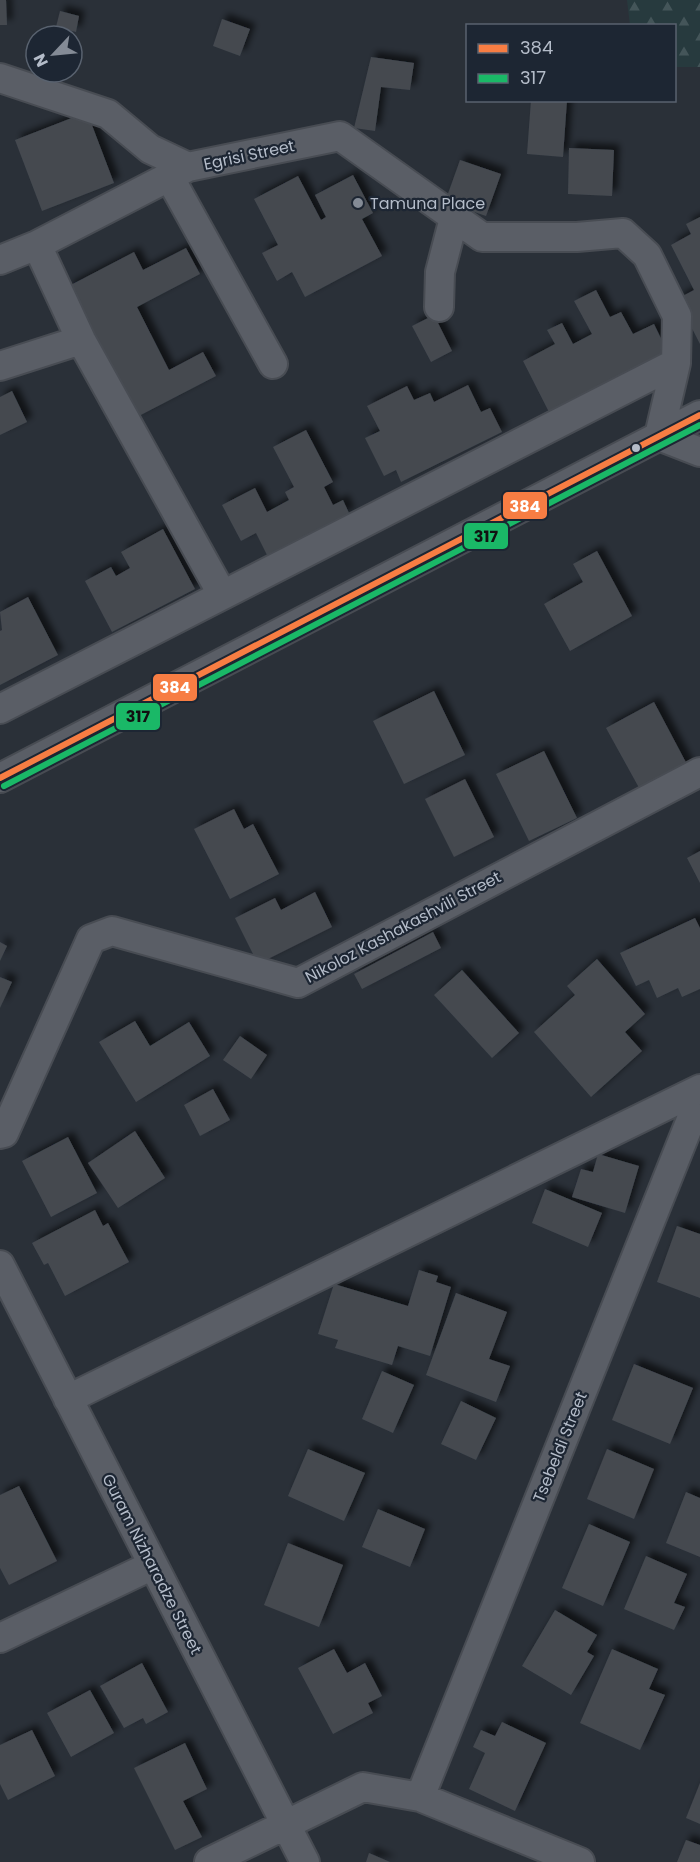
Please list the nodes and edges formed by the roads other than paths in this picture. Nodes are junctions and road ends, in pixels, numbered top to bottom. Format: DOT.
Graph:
graph roads {
  1 [pos="0,78"];
  2 [pos="179,173"];
  3 [pos="454,218"];
  4 [pos="37,245"];
  5 [pos="0,260"];
  6 [pos="439,307"];
  7 [pos="81,340"];
  8 [pos="676,363"];
  9 [pos="273,364"];
  10 [pos="0,366"];
  11 [pos="700,415"];
  12 [pos="660,436"];
  13 [pos="700,452"];
  14 [pos="222,594"];
  15 [pos="0,709"];
  16 [pos="700,772"];
  17 [pos="0,778"];
  18 [pos="700,1089"];
  19 [pos="700,1097"];
  20 [pos="0,1134"];
  21 [pos="0,1265"];
  22 [pos="69,1399"];
  23 [pos="153,1565"];
  24 [pos="0,1638"];
  25 [pos="420,1797"];
  26 [pos="286,1825"];
  27 [pos="209,1862"];
  28 [pos="305,1862"];
  29 [pos="580,1862"];
  1 -- 2 [label="street"];
  2 -- 3 [label="street, Egrisi Street"];
  2 -- 4 [label="street, Egrisi Street"];
  2 -- 9 [label="street"];
  3 -- 6 [label="street"];
  3 -- 8 [label="street, Egrisi Street"];
  4 -- 5 [label="street, Egrisi Street"];
  4 -- 7 [label="street"];
  7 -- 10 [label="street"];
  7 -- 14 [label="street"];
  8 -- 12 [label="street, Egrisi Street"];
  8 -- 14 [label="street"];
  11 -- 12 [label="street"];
  12 -- 13 [label="street"];
  12 -- 17 [label="street"];
  14 -- 15 [label="street"];
  16 -- 20 [label="street, Nikoloz Kashakashvili Street"];
  18 -- 22 [label="street"];
  19 -- 25 [label="street, Tsebeldi Street"];
  21 -- 22 [label="street, Guram Nizharadze Street"];
  22 -- 23 [label="street, Guram Nizharadze Street"];
  23 -- 24 [label="street"];
  23 -- 26 [label="street, Guram Nizharadze Street"];
  25 -- 26 [label="street"];
  25 -- 29 [label="street"];
  26 -- 27 [label="street"];
  26 -- 28 [label="street, Guram Nizharadze Street"];
}
